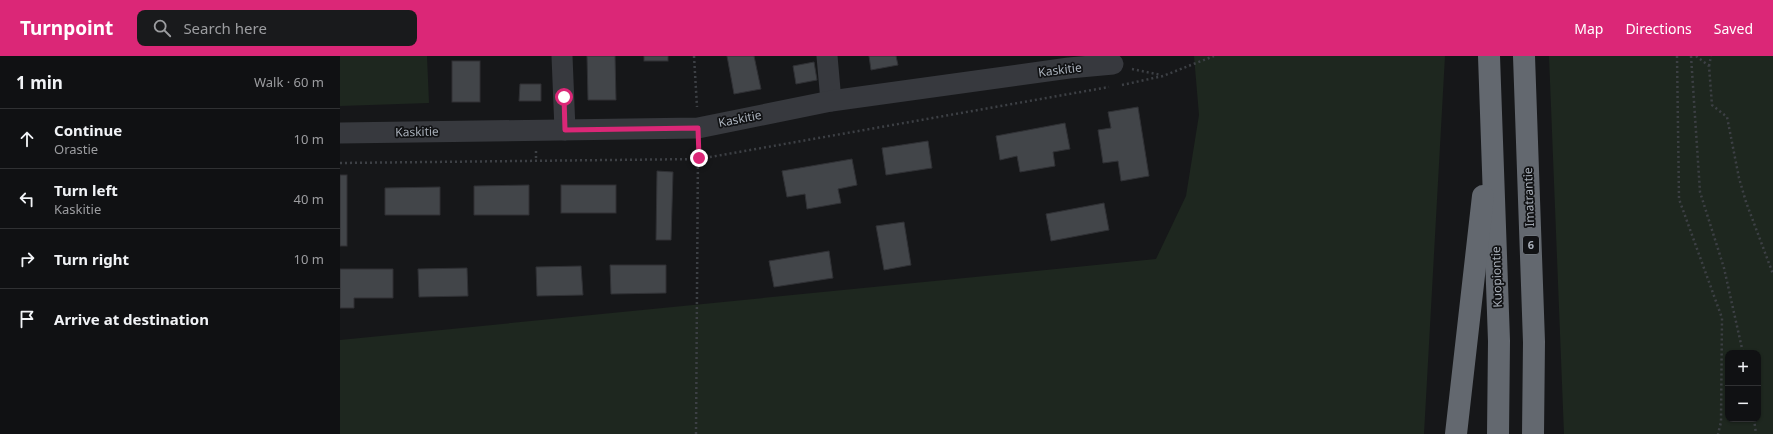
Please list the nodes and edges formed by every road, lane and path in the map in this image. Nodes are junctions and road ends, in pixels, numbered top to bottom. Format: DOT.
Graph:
graph roads {
  1 [pos="562,56"];
  2 [pos="694,56"];
  3 [pos="827,56"];
  4 [pos="1489,56"];
  5 [pos="1524,56"];
  6 [pos="1677,56"];
  7 [pos="1691,56"];
  8 [pos="1696,56"];
  9 [pos="1711,56"];
  10 [pos="1068,62"];
  11 [pos="1113,64"];
  12 [pos="1709,66"];
  13 [pos="1163,76"];
  14 [pos="831,101"];
  15 [pos="1492,120"];
  16 [pos="698,128"];
  17 [pos="565,130"];
  18 [pos="340,133"];
  19 [pos="1773,274"];
  20 [pos="1742,350"];
  21 [pos="1754,422"];
  22 [pos="696,434"];
  23 [pos="1456,434"];
  24 [pos="1498,434"];
  25 [pos="1533,434"];
  26 [pos="1718,434"];
  27 [pos="1756,434"];
  1 -- 17 [label="street"];
  2 -- 16 [label="path"];
  3 -- 14 [label="street"];
  4 -- 15 [label="highway"];
  5 -- 25 [label="highway, Imatrantie / 6"];
  6 -- 26 [label="path"];
  7 -- 20 [label="path"];
  8 -- 12 [label="path"];
  9 -- 12 [label="path"];
  10 -- 11 [label="street, Kaskitie"];
  10 -- 14 [label="street, Kaskitie"];
  11 -- 13 [label="path"];
  12 -- 19 [label="path"];
  14 -- 16 [label="street, Kaskitie"];
  15 -- 23 [label="highway"];
  15 -- 24 [label="highway, Kuopiontie"];
  16 -- 17 [label="street, Kaskitie"];
  16 -- 22 [label="path"];
  17 -- 18 [label="street, Kaskitie"];
  21 -- 27 [label="path"];
}
